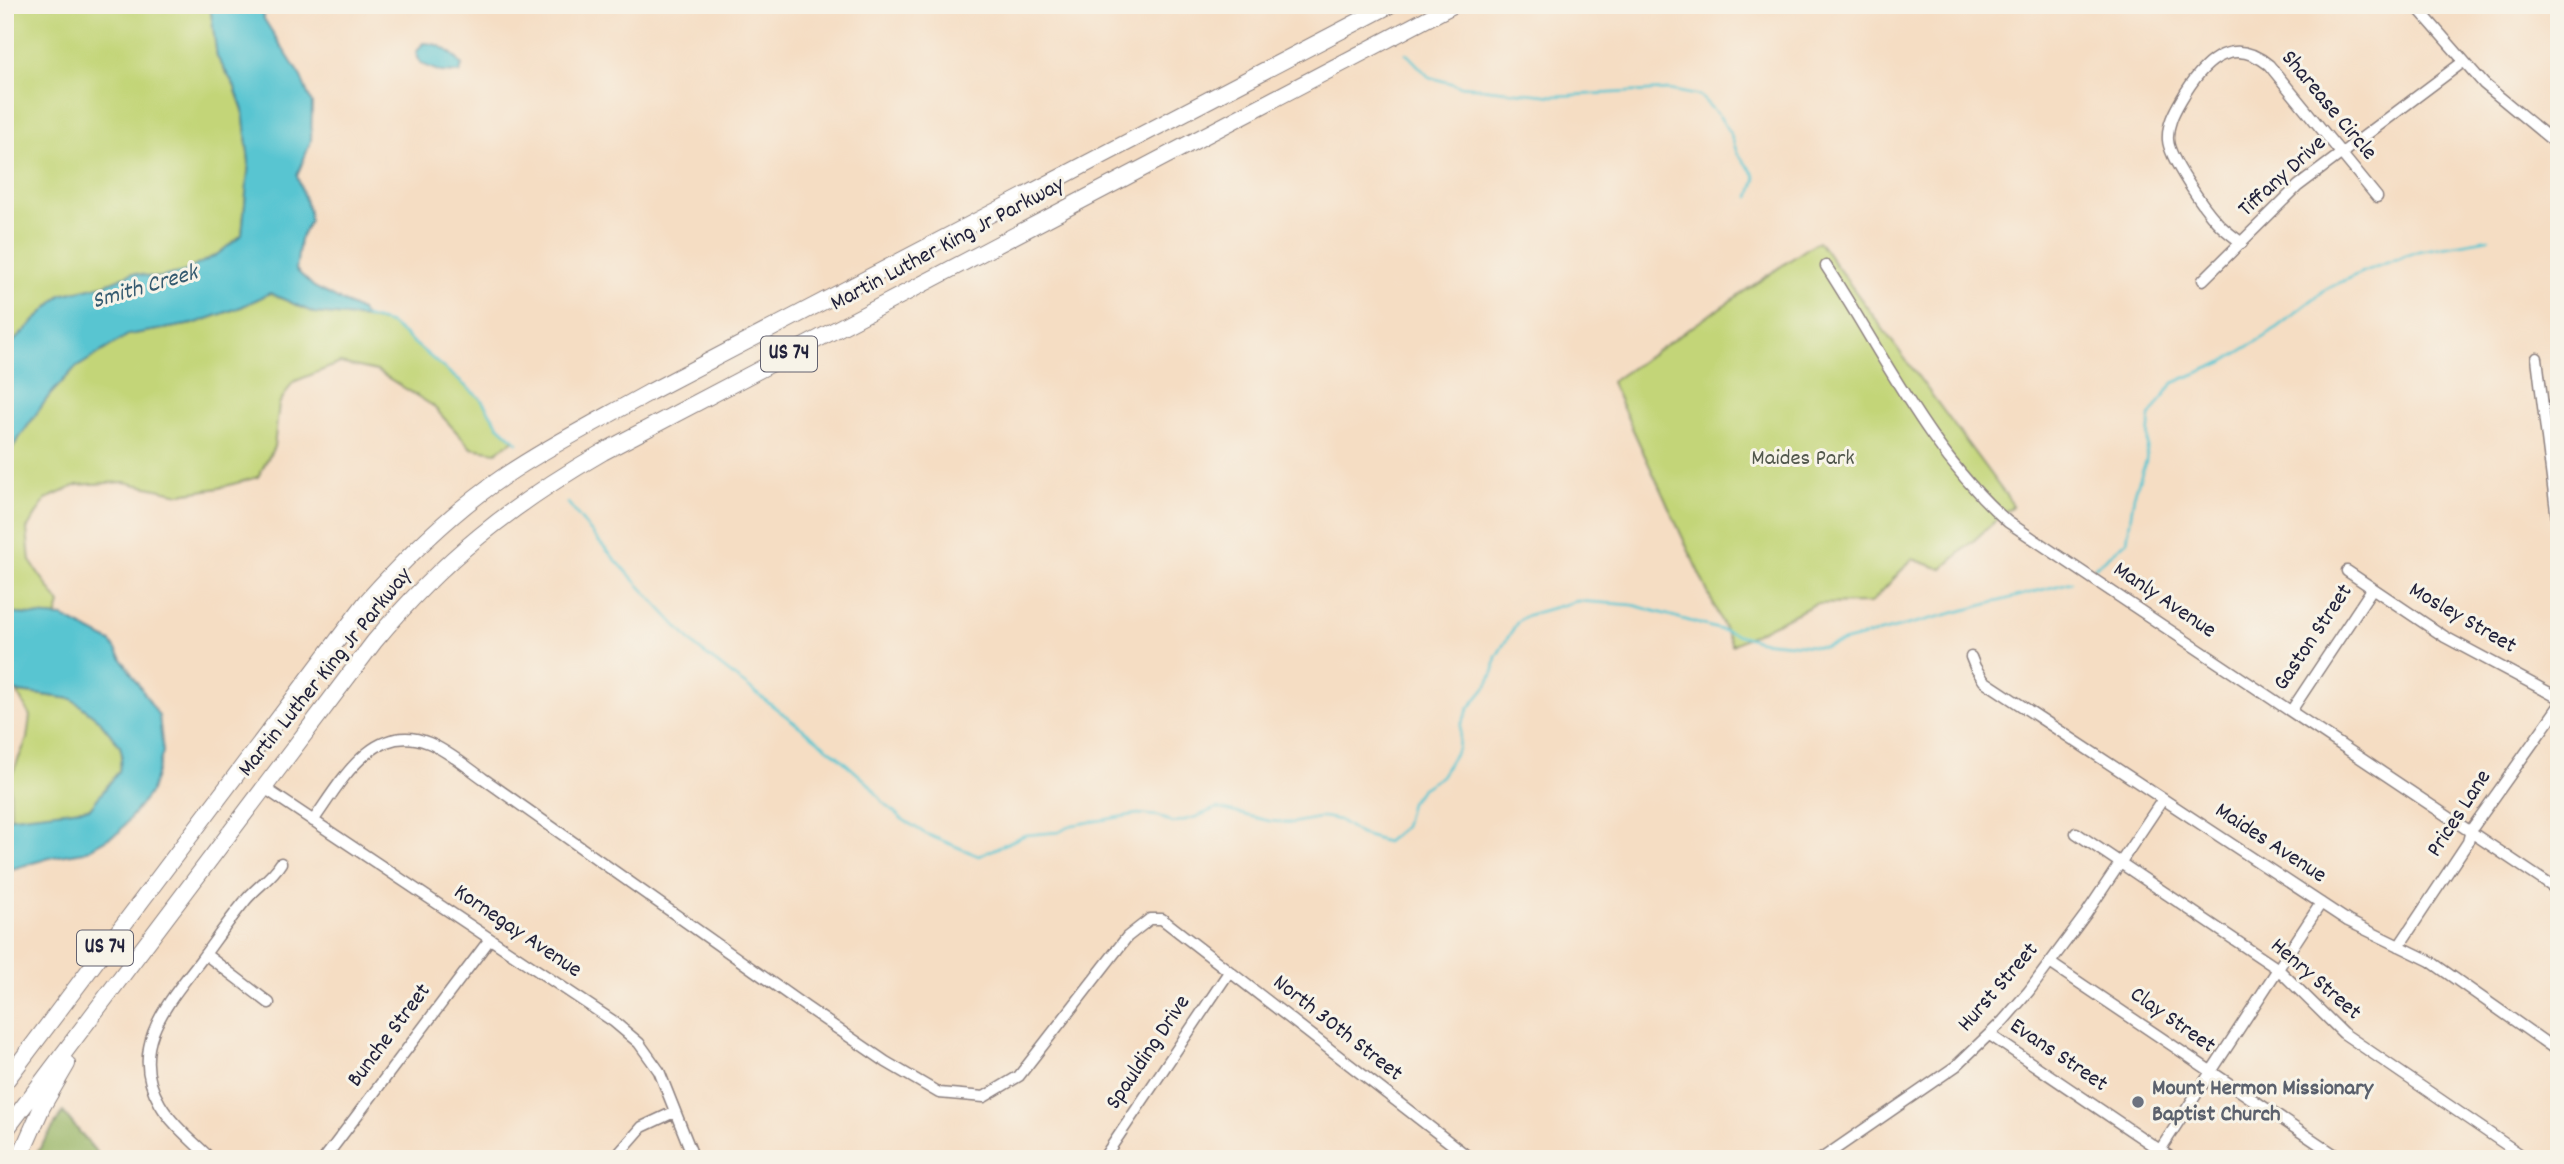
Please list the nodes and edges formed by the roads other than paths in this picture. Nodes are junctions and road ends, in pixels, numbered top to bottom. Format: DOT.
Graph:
graph roads {
  1 [pos="1390,5"];
  2 [pos="1453,5"];
  3 [pos="2415,5"];
  4 [pos="2463,62"];
  5 [pos="2559,146"];
  6 [pos="2341,153"];
  7 [pos="2377,197"];
  8 [pos="2242,243"];
  9 [pos="1826,267"];
  10 [pos="2203,280"];
  11 [pos="2537,358"];
  12 [pos="2554,464"];
  13 [pos="2559,535"];
  14 [pos="2347,571"];
  15 [pos="2372,589"];
  16 [pos="1971,657"];
  17 [pos="2559,698"];
  18 [pos="2559,706"];
  19 [pos="2291,711"];
  20 [pos="263,787"];
  21 [pos="2163,799"];
  22 [pos="313,821"];
  23 [pos="2471,831"];
  24 [pos="2076,833"];
  25 [pos="281,863"];
  26 [pos="2120,863"];
  27 [pos="2559,891"];
  28 [pos="2321,903"];
  29 [pos="490,939"];
  30 [pos="2399,946"];
  31 [pos="205,954"];
  32 [pos="2050,963"];
  33 [pos="2278,969"];
  34 [pos="1229,972"];
  35 [pos="269,1003"];
  36 [pos="98,1008"];
  37 [pos="1990,1035"];
  38 [pos="2559,1052"];
  39 [pos="2210,1073"];
  40 [pos="5,1082"];
  41 [pos="674,1112"];
  42 [pos="5,1131"];
  43 [pos="2160,1150"];
  44 [pos="19,1159"];
  45 [pos="211,1159"];
  46 [pos="324,1159"];
  47 [pos="614,1159"];
  48 [pos="694,1159"];
  49 [pos="1103,1159"];
  50 [pos="1471,1159"];
  51 [pos="1821,1159"];
  52 [pos="2173,1159"];
  53 [pos="2341,1159"];
  54 [pos="2527,1159"];
  1 -- 40 [label="highway, Martin Luther King Jr Parkway / US 74"];
  2 -- 20 [label="highway, Martin Luther King Jr Parkway / US 74"];
  3 -- 4 [label="street"];
  4 -- 5 [label="street"];
  4 -- 6 [label="street, Tiffany Drive"];
  6 -- 7 [label="street, Sharease Circle"];
  6 -- 8 [label="street, Tiffany Drive"];
  6 -- 8 [label="street, Sharease Circle"];
  8 -- 10 [label="street, Tiffany Drive"];
  9 -- 19 [label="street, Manly Avenue"];
  11 -- 12 [label="street"];
  12 -- 13 [label="street"];
  14 -- 15 [label="street, Mosley Street"];
  15 -- 17 [label="street, Mosley Street"];
  15 -- 19 [label="street, Gaston Street"];
  16 -- 21 [label="street, Maides Avenue"];
  18 -- 23 [label="street, Prices Lane"];
  19 -- 23 [label="street, Manly Avenue"];
  20 -- 22 [label="street, Kornegay Avenue"];
  20 -- 36 [label="highway, Martin Luther King Jr Parkway / US 74"];
  21 -- 26 [label="street, Hurst Street"];
  21 -- 28 [label="street, Maides Avenue"];
  22 -- 29 [label="street, Kornegay Avenue"];
  22 -- 34 [label="street, North 30th Street"];
  23 -- 27 [label="street, Manly Avenue"];
  23 -- 30 [label="street, Prices Lane"];
  24 -- 26 [label="street, Henry Street"];
  25 -- 31 [label="street"];
  26 -- 32 [label="street, Hurst Street"];
  26 -- 33 [label="street, Henry Street"];
  28 -- 30 [label="street, Maides Avenue"];
  28 -- 33 [label="street"];
  29 -- 41 [label="street, Kornegay Avenue"];
  29 -- 46 [label="street, Bunche Street"];
  30 -- 38 [label="street, Maides Avenue"];
  31 -- 35 [label="street"];
  31 -- 45 [label="street"];
  32 -- 37 [label="street, Hurst Street"];
  32 -- 39 [label="street, Clay Street"];
  33 -- 39 [label="street"];
  33 -- 54 [label="street, Henry Street"];
  34 -- 49 [label="street, Spaulding Drive"];
  34 -- 50 [label="street, North 30th Street"];
  36 -- 42 [label="highway, Martin Luther King Jr Parkway / US 74"];
  36 -- 44 [label="highway"];
  37 -- 43 [label="street, Evans Street"];
  37 -- 51 [label="street, Hurst Street"];
  39 -- 43 [label="street"];
  39 -- 53 [label="street, Clay Street"];
  41 -- 47 [label="street"];
  41 -- 48 [label="street, Kornegay Avenue"];
  43 -- 52 [label="street, Evans Street"];
}
